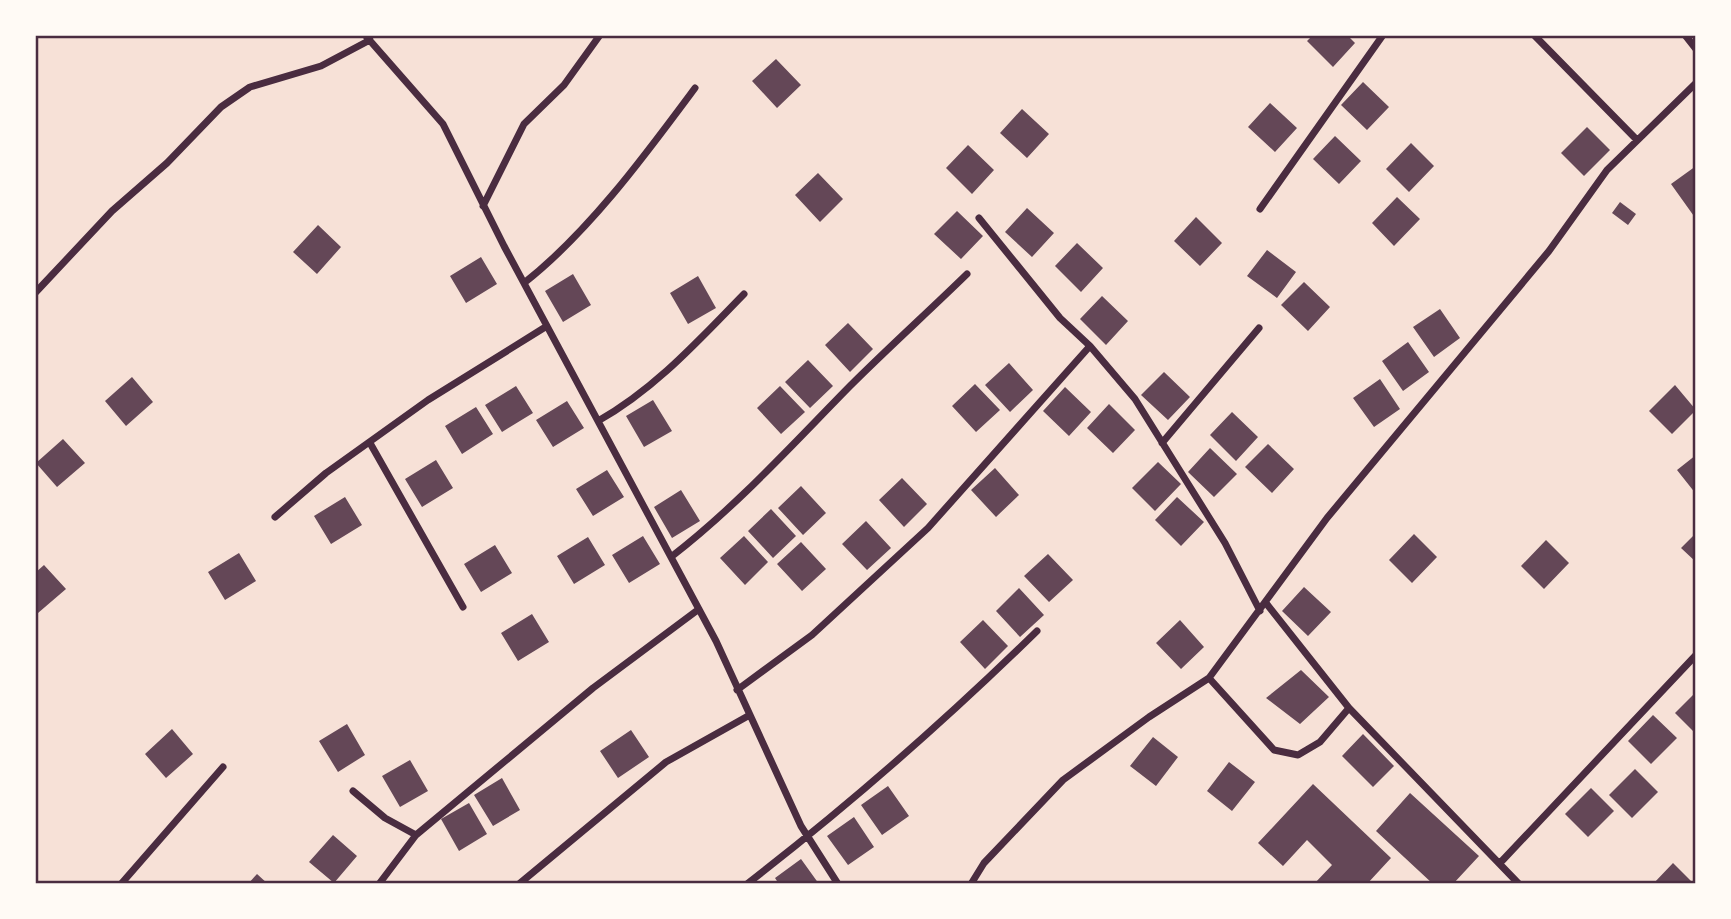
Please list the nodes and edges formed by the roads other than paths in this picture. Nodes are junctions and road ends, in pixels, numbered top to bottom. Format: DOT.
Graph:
graph roads {
  1 [pos="600,35"];
  2 [pos="1383,35"];
  3 [pos="1534,35"];
  4 [pos="1685,35"];
  5 [pos="367,38"];
  6 [pos="1696,49"];
  7 [pos="1696,83"];
  8 [pos="695,88"];
  9 [pos="1637,140"];
  10 [pos="483,206"];
  11 [pos="1260,209"];
  12 [pos="979,218"];
  13 [pos="967,274"];
  14 [pos="524,283"];
  15 [pos="35,293"];
  16 [pos="744,294"];
  17 [pos="547,326"];
  18 [pos="1259,328"];
  19 [pos="1090,346"];
  20 [pos="598,421"];
  21 [pos="370,443"];
  22 [pos="1161,443"];
  23 [pos="275,517"];
  24 [pos="671,557"];
  25 [pos="1266,603"];
  26 [pos="463,607"];
  27 [pos="699,609"];
  28 [pos="1260,611"];
  29 [pos="1037,631"];
  30 [pos="1696,655"];
  31 [pos="1209,678"];
  32 [pos="737,690"];
  33 [pos="1349,708"];
  34 [pos="748,716"];
  35 [pos="223,766"];
  36 [pos="354,791"];
  37 [pos="416,835"];
  38 [pos="808,837"];
  39 [pos="1500,863"];
  40 [pos="121,884"];
  41 [pos="379,884"];
  42 [pos="519,884"];
  43 [pos="747,884"];
  44 [pos="838,884"];
  45 [pos="971,884"];
  46 [pos="1519,884"];
  1 -- 10 [label="street"];
  2 -- 11 [label="street"];
  3 -- 9 [label="street"];
  4 -- 6 [label="street"];
  5 -- 10 [label="street"];
  5 -- 15 [label="street"];
  7 -- 9 [label="street"];
  8 -- 14 [label="street"];
  9 -- 25 [label="street"];
  10 -- 14 [label="street"];
  12 -- 19 [label="street"];
  13 -- 24 [label="street"];
  14 -- 17 [label="street"];
  16 -- 20 [label="street"];
  17 -- 20 [label="street"];
  17 -- 21 [label="street"];
  18 -- 22 [label="street"];
  19 -- 22 [label="street"];
  19 -- 32 [label="street"];
  20 -- 24 [label="street"];
  21 -- 23 [label="street"];
  21 -- 26 [label="street"];
  22 -- 28 [label="street"];
  24 -- 27 [label="street"];
  25 -- 28 [label="street"];
  25 -- 33 [label="street"];
  27 -- 32 [label="street"];
  27 -- 37 [label="street"];
  28 -- 31 [label="street"];
  29 -- 38 [label="street"];
  30 -- 39 [label="street"];
  31 -- 33 [label="street"];
  31 -- 45 [label="street"];
  32 -- 34 [label="street"];
  33 -- 39 [label="street"];
  34 -- 38 [label="street"];
  34 -- 42 [label="street"];
  35 -- 40 [label="street"];
  36 -- 37 [label="street"];
  37 -- 41 [label="street"];
  38 -- 43 [label="street"];
  38 -- 44 [label="street"];
  39 -- 46 [label="street"];
}
